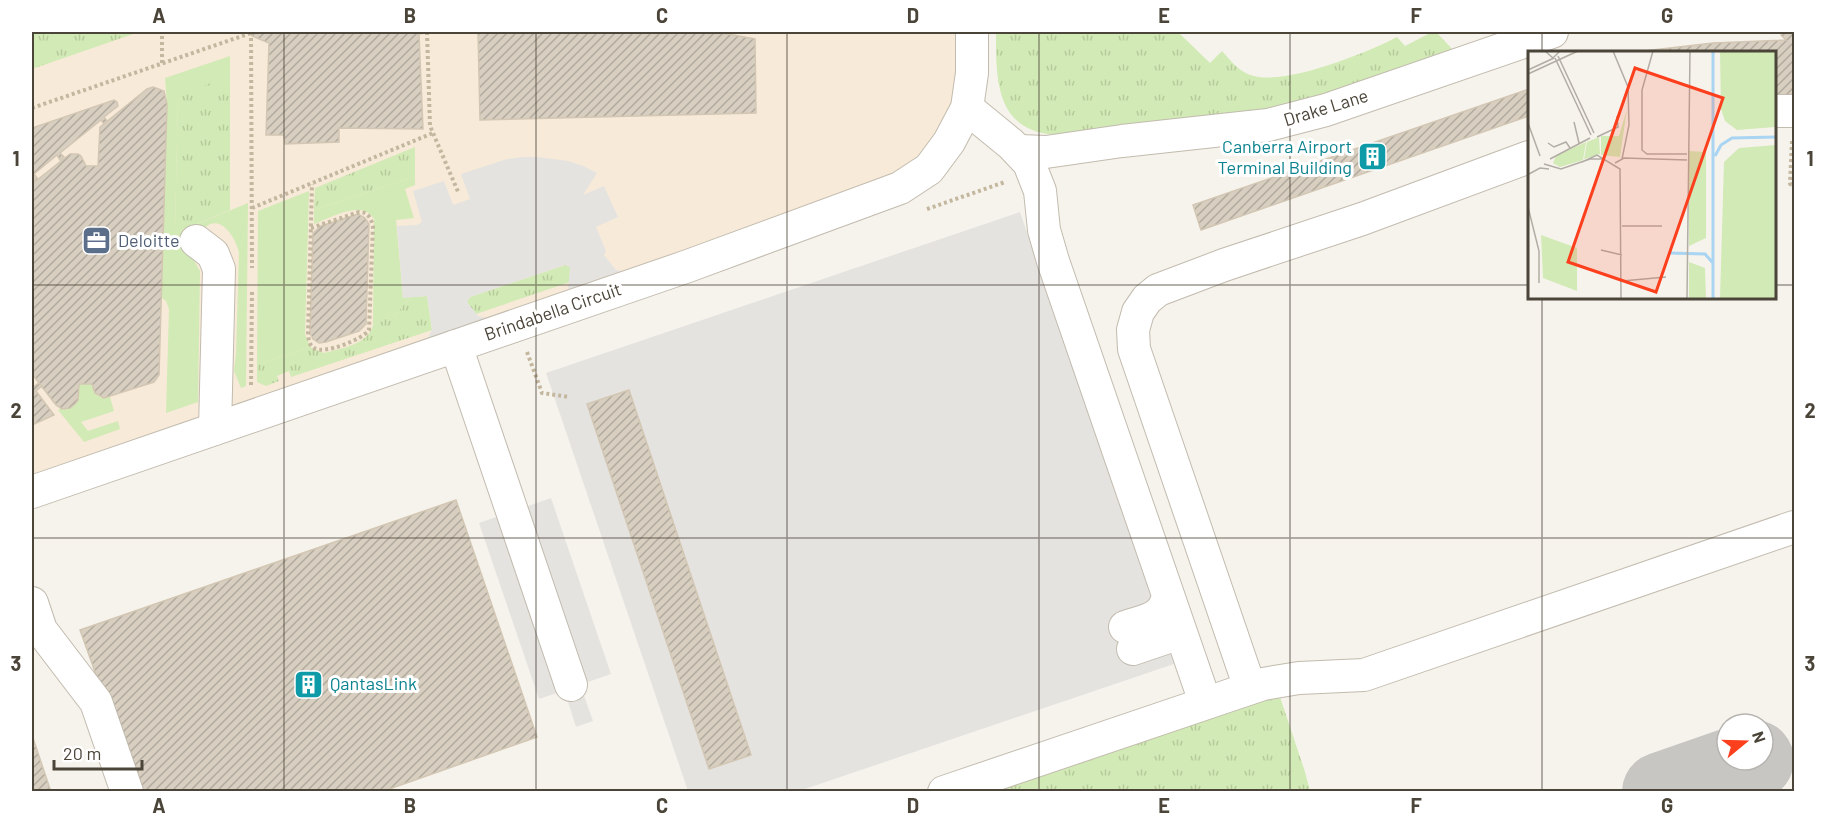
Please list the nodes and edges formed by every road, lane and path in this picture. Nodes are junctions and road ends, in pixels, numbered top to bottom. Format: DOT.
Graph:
graph roads {
  1 [pos="162,32"];
  2 [pos="251,32"];
  3 [pos="427,32"];
  4 [pos="972,32"];
  5 [pos="1552,32"];
  6 [pos="162,63"];
  7 [pos="32,108"];
  8 [pos="967,108"];
  9 [pos="1775,112"];
  10 [pos="1793,126"];
  11 [pos="433,133"];
  12 [pos="1019,151"];
  13 [pos="1528,157"];
  14 [pos="312,184"];
  15 [pos="1794,185"];
  16 [pos="459,194"];
  17 [pos="252,208"];
  18 [pos="311,228"];
  19 [pos="196,241"];
  20 [pos="456,346"];
  21 [pos="525,347"];
  22 [pos="251,395"];
  23 [pos="569,397"];
  24 [pos="215,429"];
  25 [pos="32,492"];
  26 [pos="1794,527"];
  27 [pos="1168,596"];
  28 [pos="32,603"];
  29 [pos="1180,633"];
  30 [pos="571,685"];
  31 [pos="1250,688"];
  32 [pos="1205,702"];
  33 [pos="127,792"];
  34 [pos="944,792"];
  1 -- 6 [label="path"];
  2 -- 6 [label="path"];
  2 -- 17 [label="path"];
  3 -- 11 [label="path"];
  4 -- 8 [label="street, Brindabella Circuit"];
  5 -- 12 [label="street, Drake Lane"];
  6 -- 7 [label="path"];
  8 -- 12 [label="street"];
  8 -- 20 [label="street, Brindabella Circuit"];
  9 -- 10 [label="street"];
  10 -- 15 [label="path"];
  11 -- 14 [label="path"];
  11 -- 16 [label="path"];
  12 -- 27 [label="street"];
  13 -- 31 [label="street"];
  14 -- 17 [label="path"];
  14 -- 18 [label="path"];
  17 -- 22 [label="path"];
  18 -- 18 [label="path"];
  19 -- 24 [label="street"];
  20 -- 24 [label="street, Brindabella Circuit"];
  20 -- 30 [label="street"];
  21 -- 23 [label="path"];
  24 -- 25 [label="street, Brindabella Circuit"];
  26 -- 31 [label="street"];
  27 -- 29 [label="street"];
  27 -- 29 [label="street"];
  28 -- 33 [label="street"];
  29 -- 32 [label="street"];
  31 -- 32 [label="street"];
  32 -- 34 [label="street"];
}
